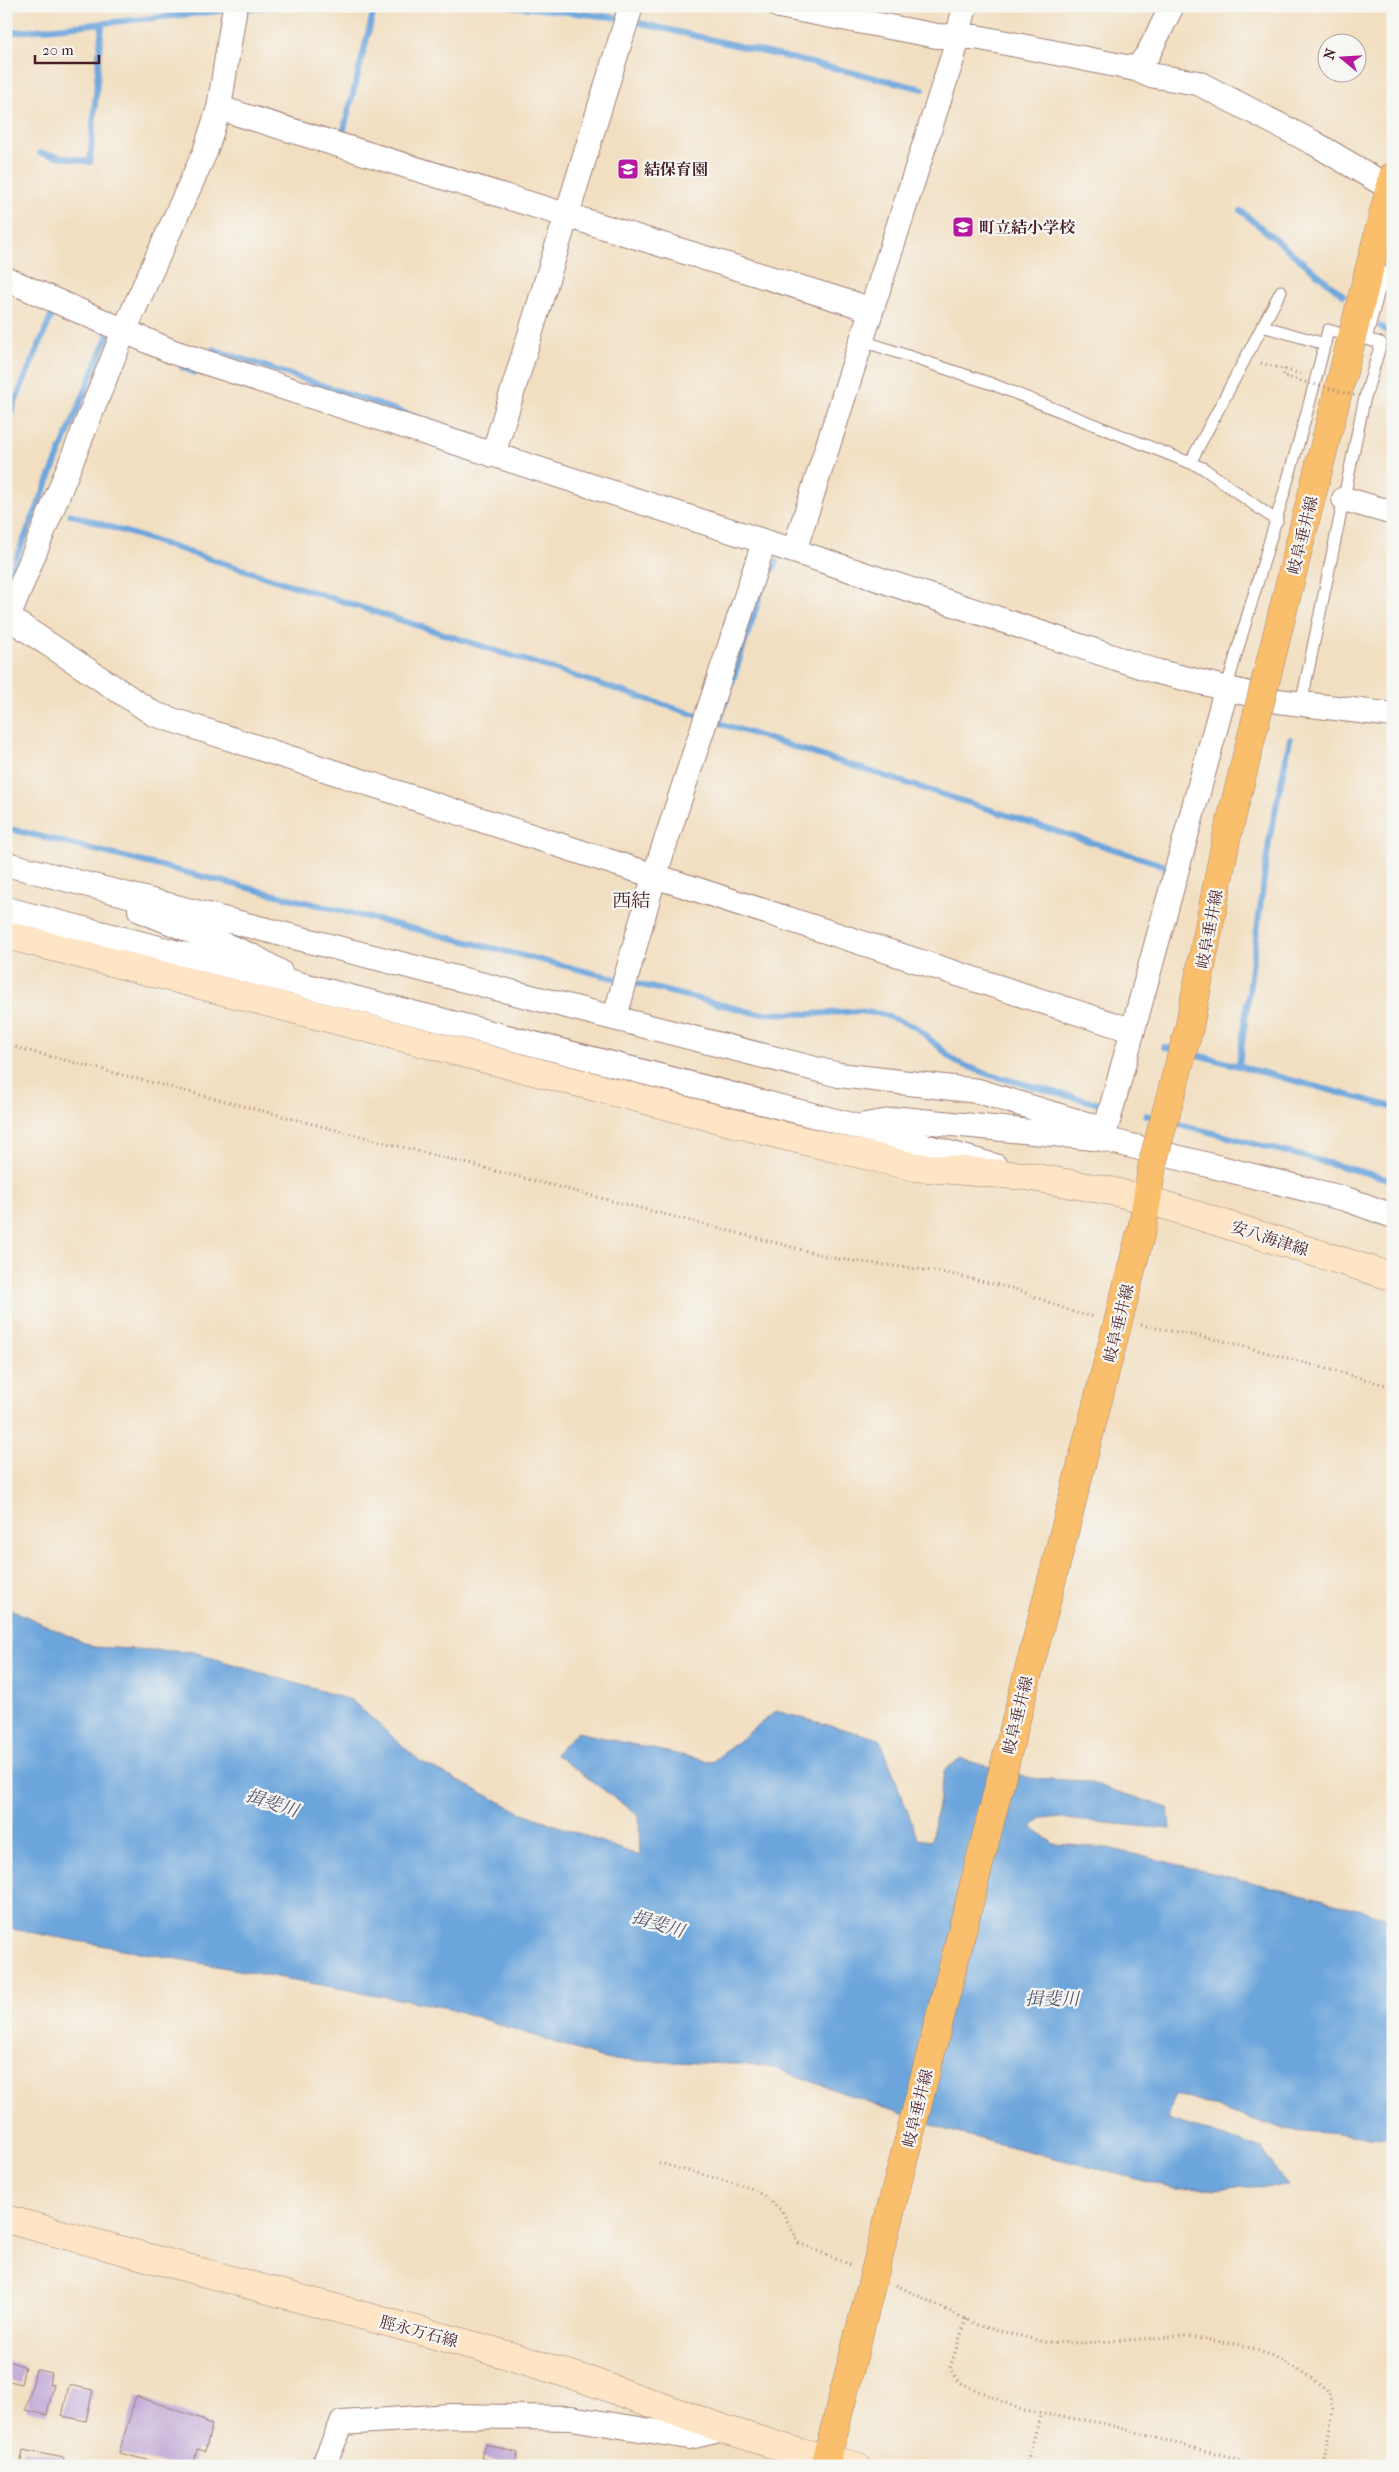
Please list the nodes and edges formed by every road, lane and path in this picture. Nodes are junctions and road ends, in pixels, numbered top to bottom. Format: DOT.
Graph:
graph roads {
  1 [pos="235,6"];
  2 [pos="631,6"];
  3 [pos="780,6"];
  4 [pos="965,6"];
  5 [pos="1172,6"];
  6 [pos="957,36"];
  7 [pos="1136,68"];
  8 [pos="219,108"];
  9 [pos="1391,182"];
  10 [pos="567,216"];
  11 [pos="6,279"];
  12 [pos="1381,279"];
  13 [pos="1282,291"];
  14 [pos="870,309"];
  15 [pos="1262,326"];
  16 [pos="124,331"];
  17 [pos="1351,337"];
  18 [pos="863,342"];
  19 [pos="1325,344"];
  20 [pos="1259,363"];
  21 [pos="1357,396"];
  22 [pos="493,455"];
  23 [pos="1190,463"];
  24 [pos="1344,499"];
  25 [pos="1393,513"];
  26 [pos="1277,521"];
  27 [pos="764,542"];
  28 [pos="794,551"];
  29 [pos="7,619"];
  30 [pos="1226,690"];
  31 [pos="1301,705"];
  32 [pos="1393,716"];
  33 [pos="6,854"];
  34 [pos="6,864"];
  35 [pos="654,877"];
  36 [pos="62,878"];
  37 [pos="6,909"];
  38 [pos="6,935"];
  39 [pos="308,988"];
  40 [pos="615,1016"];
  41 [pos="1131,1030"];
  42 [pos="6,1045"];
  43 [pos="855,1126"];
  44 [pos="1103,1139"];
  45 [pos="1026,1176"];
  46 [pos="1346,1199"];
  47 [pos="1393,1209"];
  48 [pos="1146,1212"];
  49 [pos="1393,1216"];
  50 [pos="1393,1277"];
  51 [pos="1104,1318"];
  52 [pos="1133,1324"];
  53 [pos="1393,1387"];
  54 [pos="659,2164"];
  55 [pos="6,2219"];
  56 [pos="857,2268"];
  57 [pos="890,2282"];
  58 [pos="966,2319"];
  59 [pos="1041,2413"];
  60 [pos="724,2429"];
  61 [pos="828,2453"];
  62 [pos="323,2466"];
  63 [pos="857,2466"];
  64 [pos="1026,2466"];
  65 [pos="1259,2466"];
  66 [pos="1323,2466"];
  1 -- 8 [label="street"];
  2 -- 10 [label="street"];
  3 -- 6 [label="street"];
  4 -- 6 [label="street"];
  5 -- 7 [label="street"];
  6 -- 7 [label="street"];
  6 -- 14 [label="street"];
  7 -- 9 [label="street"];
  8 -- 10 [label="street"];
  8 -- 16 [label="street"];
  9 -- 12 [label="main road, 岐阜垂井線"];
  10 -- 14 [label="street"];
  10 -- 22 [label="street"];
  11 -- 16 [label="street"];
  12 -- 17 [label="main road, 岐阜垂井線"];
  12 -- 24 [label="lane"];
  13 -- 15 [label="lane"];
  14 -- 18 [label="street"];
  15 -- 19 [label="lane"];
  15 -- 23 [label="lane"];
  16 -- 22 [label="street"];
  16 -- 29 [label="street"];
  17 -- 19 [label="lane"];
  17 -- 48 [label="main road, 岐阜垂井線, bridge"];
  18 -- 23 [label="lane"];
  18 -- 28 [label="street"];
  19 -- 26 [label="lane"];
  20 -- 21 [label="path, bridge"];
  22 -- 27 [label="street"];
  23 -- 26 [label="lane"];
  24 -- 25 [label="street"];
  24 -- 31 [label="lane"];
  26 -- 30 [label="lane"];
  27 -- 28 [label="street"];
  27 -- 35 [label="street"];
  28 -- 30 [label="street"];
  29 -- 35 [label="street"];
  30 -- 31 [label="street"];
  30 -- 41 [label="street"];
  31 -- 32 [label="street"];
  33 -- 36 [label="street"];
  34 -- 36 [label="street"];
  35 -- 40 [label="street"];
  35 -- 41 [label="street"];
  36 -- 39 [label="street"];
  36 -- 40 [label="street"];
  37 -- 39 [label="street"];
  38 -- 45 [label="street, 安八海津線"];
  39 -- 43 [label="street"];
  40 -- 44 [label="street"];
  41 -- 44 [label="street"];
  42 -- 51 [label="path"];
  43 -- 44 [label="street"];
  43 -- 45 [label="street"];
  44 -- 46 [label="street"];
  45 -- 48 [label="street, 安八海津線"];
  46 -- 47 [label="street"];
  46 -- 49 [label="street"];
  48 -- 50 [label="street, 安八海津線"];
  48 -- 61 [label="main road, 岐阜垂井線, bridge"];
  52 -- 53 [label="path"];
  54 -- 56 [label="path"];
  55 -- 60 [label="street, 脛永万石線"];
  57 -- 58 [label="path"];
  58 -- 59 [label="path"];
  58 -- 66 [label="path"];
  59 -- 64 [label="path"];
  59 -- 65 [label="path"];
  60 -- 61 [label="street, 脛永万石線"];
  60 -- 62 [label="street"];
  61 -- 63 [label="street, 脛永万石線"];
}
